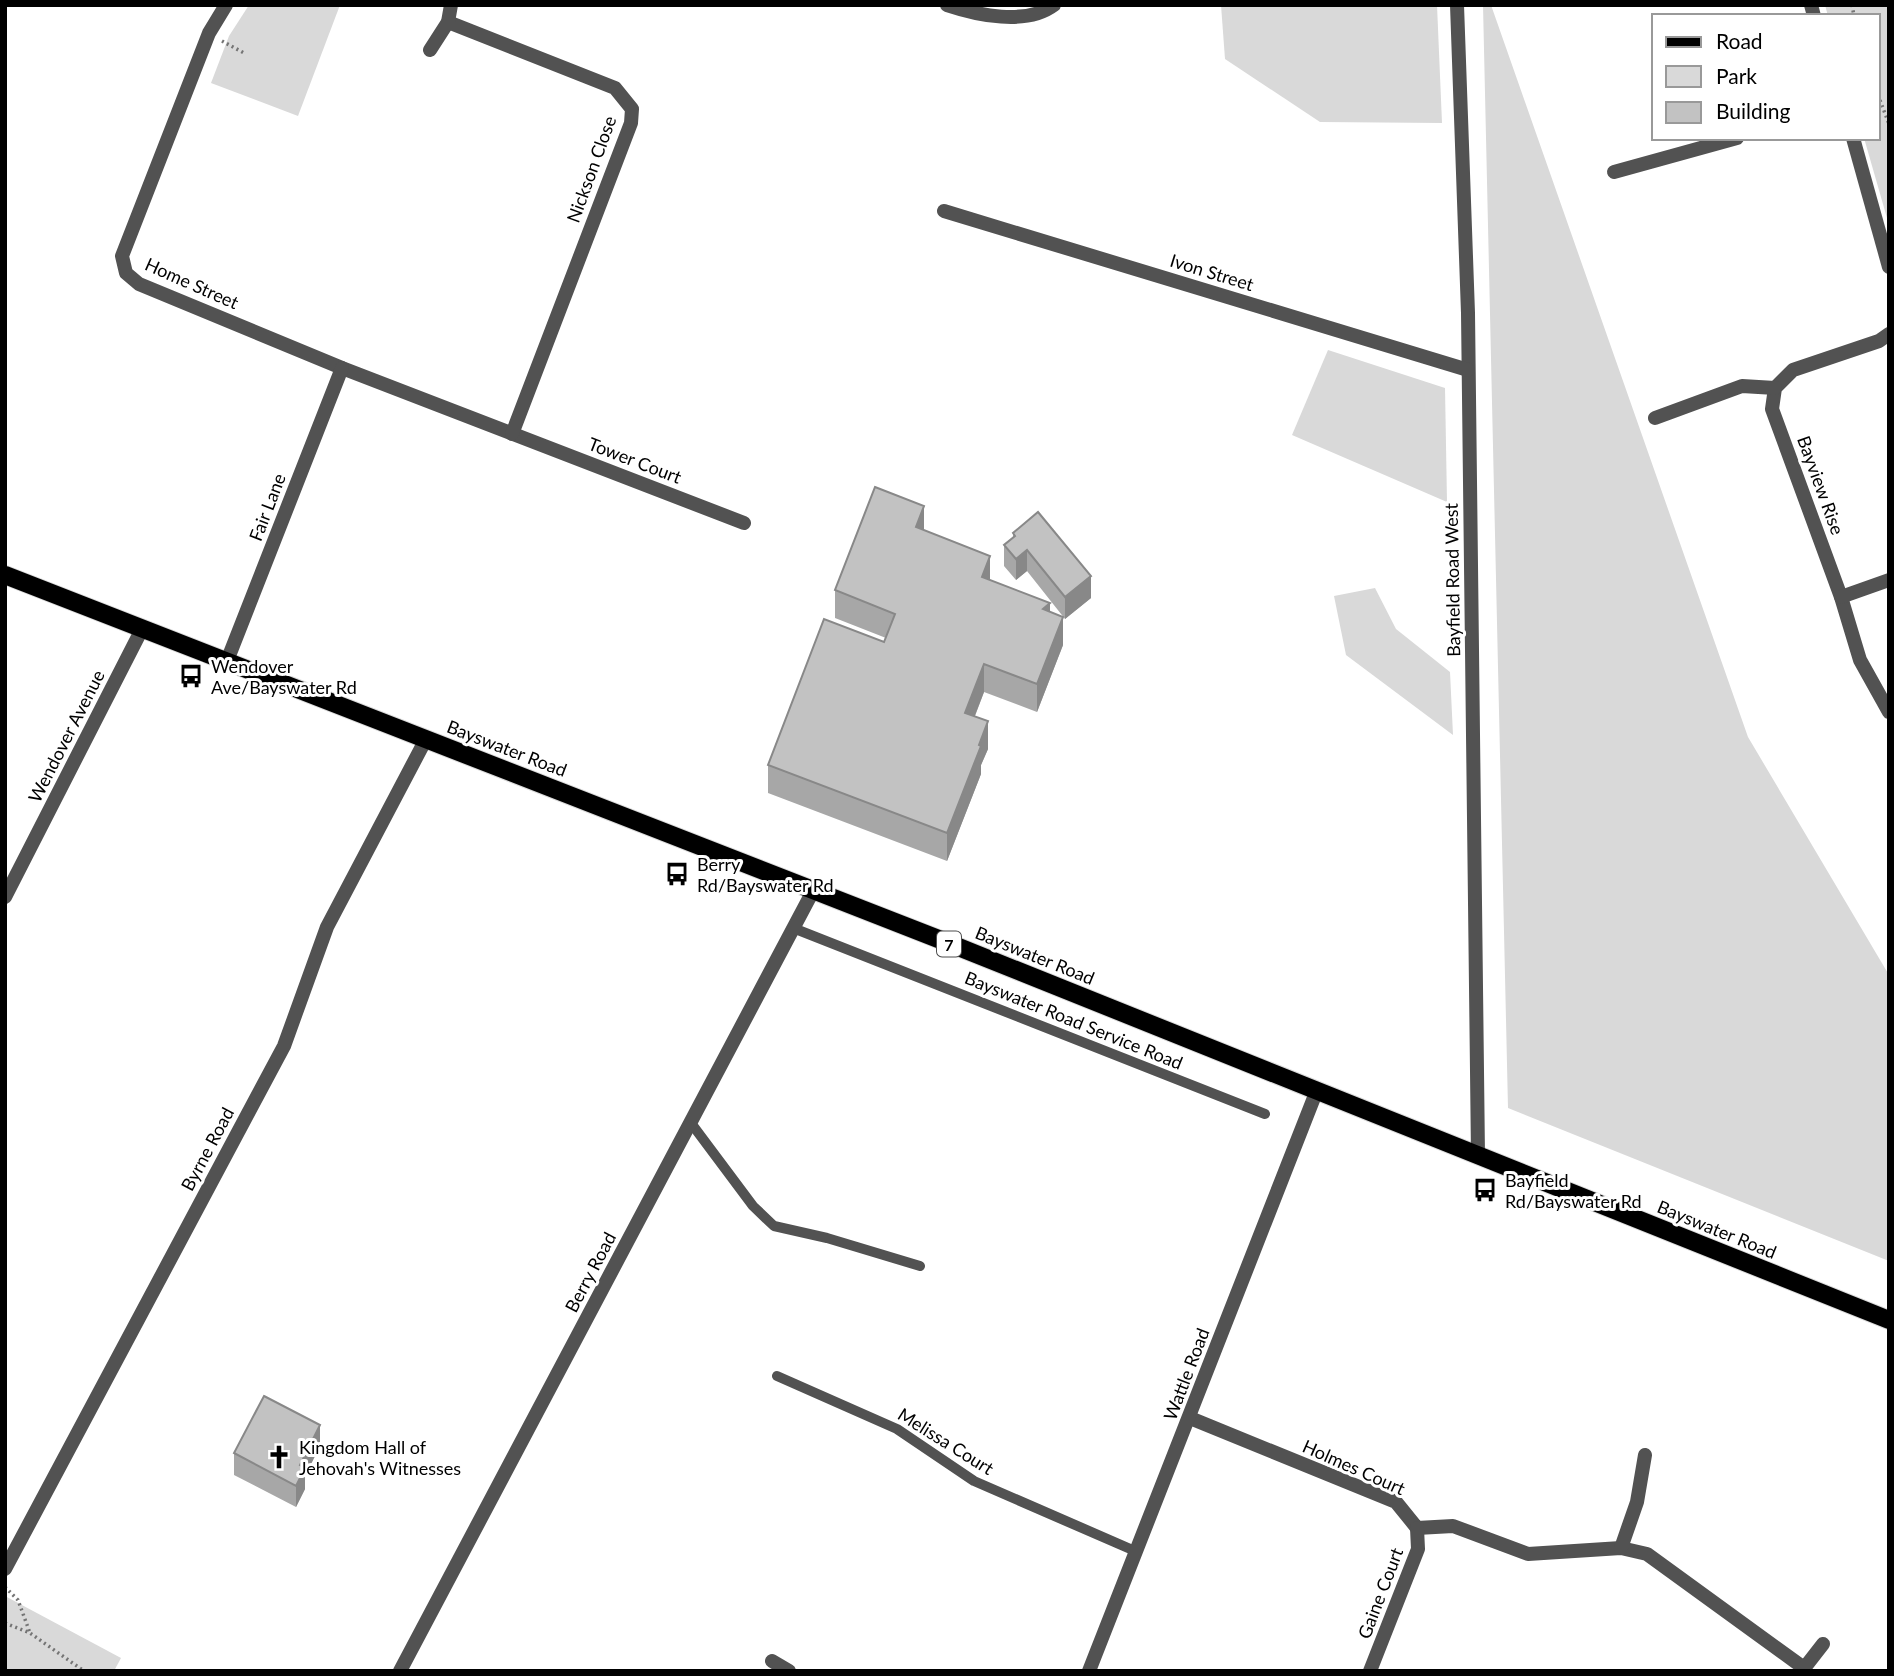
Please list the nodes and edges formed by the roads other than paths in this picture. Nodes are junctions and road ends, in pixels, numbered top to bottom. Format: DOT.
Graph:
graph roads {
  1 [pos="226,5"];
  2 [pos="451,5"];
  3 [pos="947,5"];
  4 [pos="1054,5"];
  5 [pos="1458,5"];
  6 [pos="448,22"];
  7 [pos="430,50"];
  8 [pos="1730,140"];
  9 [pos="1854,140"];
  10 [pos="1614,172"];
  11 [pos="944,211"];
  12 [pos="1889,267"];
  13 [pos="1889,334"];
  14 [pos="342,368"];
  15 [pos="1468,370"];
  16 [pos="1775,388"];
  17 [pos="1655,418"];
  18 [pos="512,434"];
  19 [pos="744,523"];
  20 [pos="5,575"];
  21 [pos="1889,580"];
  22 [pos="1841,597"];
  23 [pos="142,629"];
  24 [pos="227,661"];
  25 [pos="1889,712"];
  26 [pos="426,739"];
  27 [pos="813,891"];
  28 [pos="5,897"];
  29 [pos="793,928"];
  30 [pos="1317,1090"];
  31 [pos="1265,1114"];
  32 [pos="691,1123"];
  33 [pos="1478,1155"];
  34 [pos="920,1266"];
  35 [pos="1889,1321"];
  36 [pos="777,1376"];
  37 [pos="1190,1418"];
  38 [pos="1645,1455"];
  39 [pos="1417,1528"];
  40 [pos="1621,1548"];
  41 [pos="1135,1551"];
  42 [pos="5,1569"];
  43 [pos="1824,1644"];
  44 [pos="772,1661"];
  45 [pos="1803,1669"];
  46 [pos="400,1671"];
  47 [pos="789,1671"];
  48 [pos="1088,1671"];
  49 [pos="1370,1671"];
  1 -- 14 [label="street, Home Street"];
  2 -- 6 [label="street"];
  3 -- 4 [label="street"];
  5 -- 15 [label="street, Bayfield Road West"];
  6 -- 7 [label="street"];
  6 -- 18 [label="street, Nickson Close"];
  8 -- 10 [label="street"];
  9 -- 12 [label="street"];
  11 -- 15 [label="street, Ivon Street"];
  13 -- 16 [label="street"];
  14 -- 18 [label="street, Home Street"];
  14 -- 24 [label="street, Fair Lane"];
  15 -- 33 [label="street, Bayfield Road West"];
  16 -- 17 [label="street"];
  16 -- 22 [label="street, Bayview Rise"];
  18 -- 19 [label="street, Tower Court"];
  20 -- 23 [label="main road, Bayswater Road / 7"];
  21 -- 22 [label="street"];
  22 -- 25 [label="street, Bayview Rise"];
  23 -- 24 [label="main road, Bayswater Road / 7"];
  23 -- 28 [label="street, Wendover Avenue"];
  24 -- 26 [label="main road, Bayswater Road / 7"];
  26 -- 27 [label="main road, Bayswater Road / 7"];
  26 -- 42 [label="street, Byrne Road"];
  27 -- 29 [label="street, Berry Road"];
  27 -- 30 [label="main road, Bayswater Road / 7"];
  29 -- 31 [label="lane, Bayswater Road Service Road"];
  29 -- 32 [label="street, Berry Road"];
  30 -- 33 [label="main road, Bayswater Road / 7"];
  30 -- 37 [label="street, Wattle Road"];
  32 -- 34 [label="lane"];
  32 -- 46 [label="street, Berry Road"];
  33 -- 35 [label="main road, Bayswater Road / 7"];
  36 -- 41 [label="lane, Melissa Court"];
  37 -- 39 [label="street, Holmes Court"];
  37 -- 41 [label="street, Wattle Road"];
  38 -- 40 [label="street"];
  39 -- 40 [label="street"];
  39 -- 49 [label="street, Gaine Court"];
  40 -- 45 [label="street"];
  41 -- 48 [label="street, Wattle Road"];
  43 -- 45 [label="street"];
  44 -- 47 [label="street"];
}
